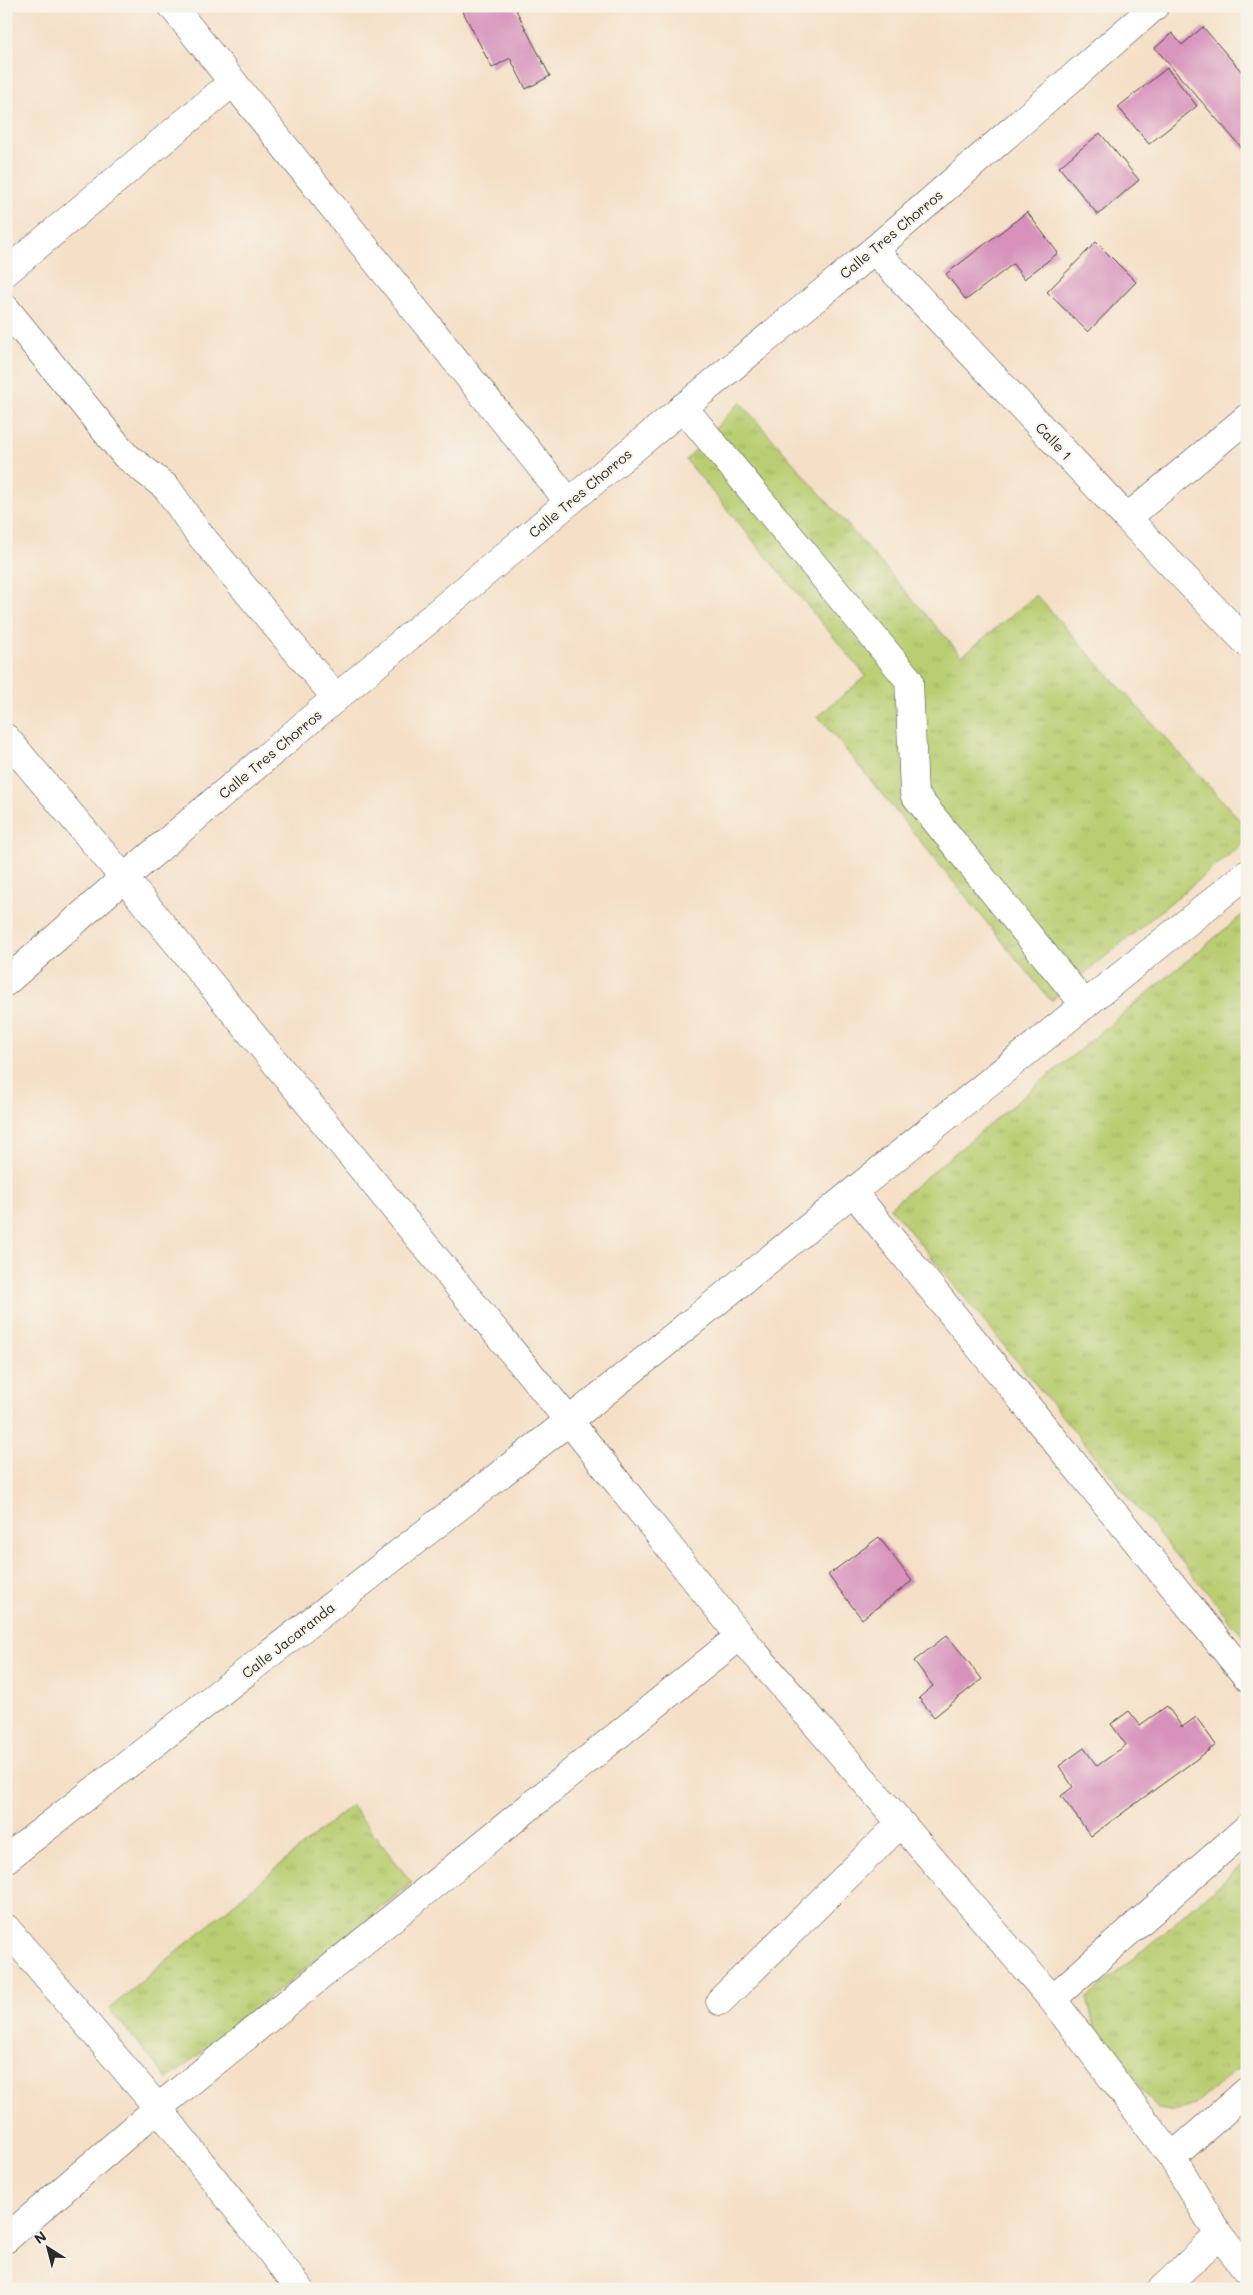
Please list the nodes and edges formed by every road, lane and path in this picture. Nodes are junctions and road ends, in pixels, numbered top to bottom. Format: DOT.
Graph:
graph roads {
  1 [pos="172,6"];
  2 [pos="1155,6"];
  3 [pos="233,82"];
  4 [pos="874,250"];
  5 [pos="6,272"];
  6 [pos="6,309"];
  7 [pos="683,407"];
  8 [pos="1247,418"];
  9 [pos="569,502"];
  10 [pos="1127,518"];
  11 [pos="1247,642"];
  12 [pos="336,698"];
  13 [pos="6,738"];
  14 [pos="1247,874"];
  15 [pos="124,878"];
  16 [pos="6,982"];
  17 [pos="1085,1005"];
  18 [pos="854,1193"];
  19 [pos="569,1421"];
  20 [pos="740,1636"];
  21 [pos="1247,1677"];
  22 [pos="901,1823"];
  23 [pos="1247,1828"];
  24 [pos="6,1860"];
  25 [pos="6,1928"];
  26 [pos="1052,1999"];
  27 [pos="720,2001"];
  28 [pos="1247,2091"];
  29 [pos="158,2108"];
  30 [pos="1172,2157"];
  31 [pos="1219,2235"];
  32 [pos="6,2239"];
  33 [pos="1247,2270"];
  34 [pos="300,2289"];
  35 [pos="1162,2289"];
  1 -- 3 [label="street"];
  2 -- 4 [label="street, Calle Tres Chorros"];
  3 -- 5 [label="street"];
  3 -- 9 [label="street"];
  4 -- 7 [label="street, Calle Tres Chorros"];
  4 -- 10 [label="street, Calle 1"];
  6 -- 12 [label="street"];
  7 -- 9 [label="street, Calle Tres Chorros"];
  7 -- 17 [label="street"];
  8 -- 10 [label="street"];
  9 -- 12 [label="street, Calle Tres Chorros"];
  10 -- 11 [label="street, Calle 1"];
  12 -- 15 [label="street, Calle Tres Chorros"];
  13 -- 15 [label="street"];
  14 -- 17 [label="street, Calle Jacaranda"];
  15 -- 16 [label="street, Calle Tres Chorros"];
  15 -- 19 [label="street"];
  17 -- 18 [label="street, Calle Jacaranda"];
  18 -- 19 [label="street, Calle Jacaranda"];
  18 -- 21 [label="street"];
  19 -- 20 [label="street"];
  19 -- 24 [label="street, Calle Jacaranda"];
  20 -- 22 [label="street"];
  20 -- 29 [label="street"];
  22 -- 26 [label="street"];
  22 -- 27 [label="street"];
  23 -- 26 [label="street"];
  25 -- 29 [label="street"];
  26 -- 30 [label="street"];
  28 -- 30 [label="street"];
  29 -- 32 [label="street"];
  29 -- 34 [label="street"];
  30 -- 31 [label="street"];
  31 -- 33 [label="street"];
  31 -- 35 [label="street"];
}
